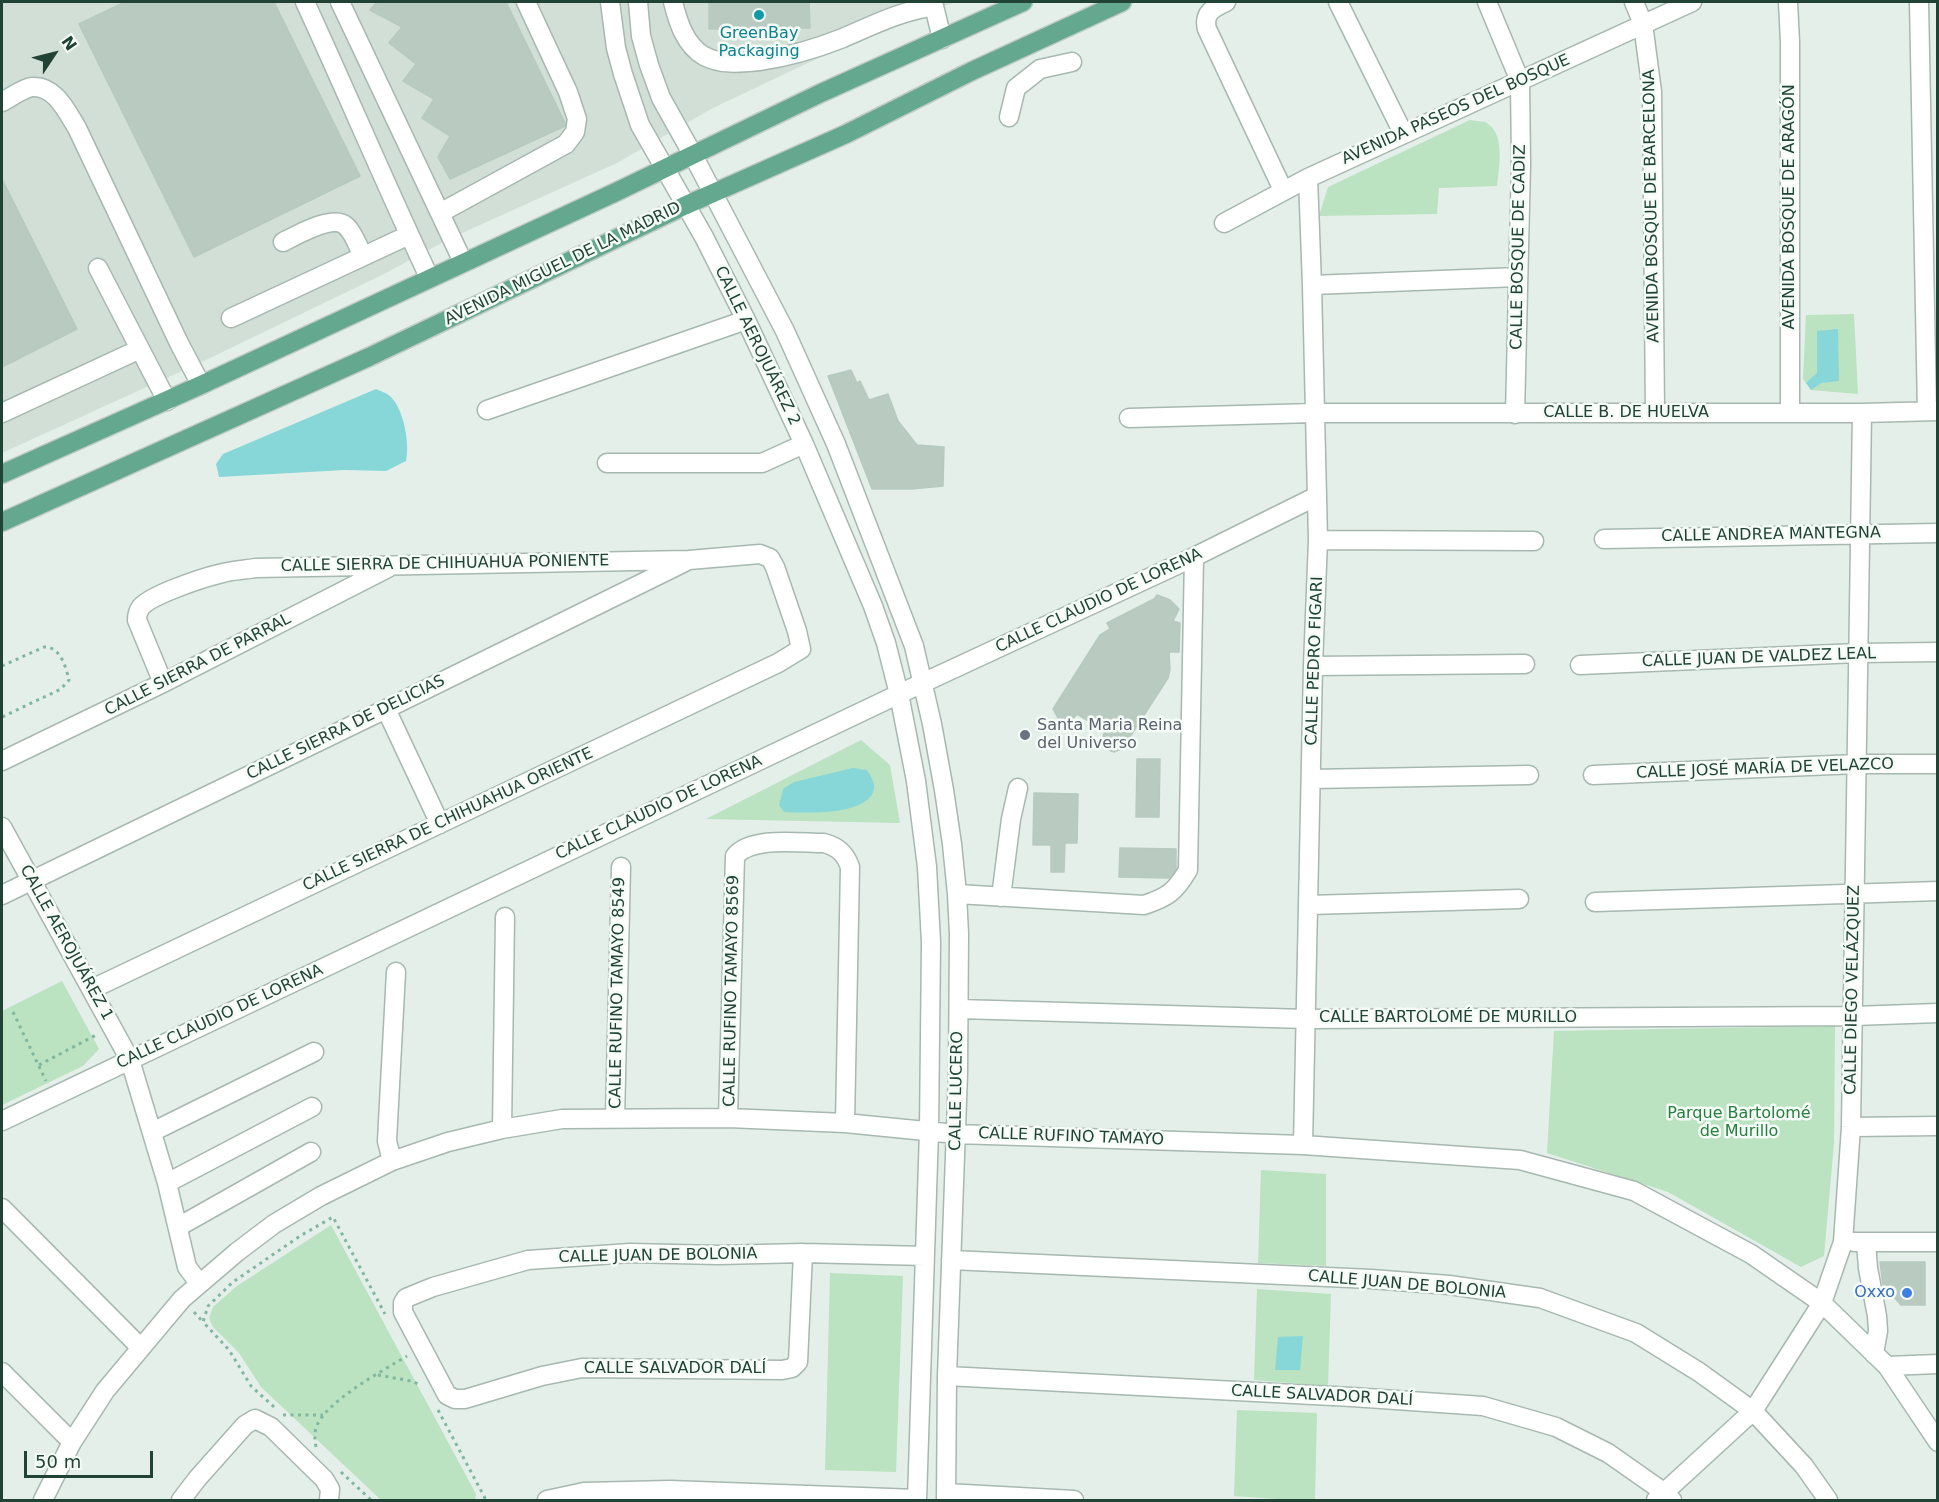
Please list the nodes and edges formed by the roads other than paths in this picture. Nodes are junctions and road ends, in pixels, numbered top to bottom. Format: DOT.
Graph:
graph roads {
  1 [pos="305,2"];
  2 [pos="340,2"];
  3 [pos="526,2"];
  4 [pos="610,2"];
  5 [pos="638,2"];
  6 [pos="673,2"];
  7 [pos="1023,2"];
  8 [pos="1122,2"];
  9 [pos="1338,2"];
  10 [pos="1487,2"];
  11 [pos="1634,2"];
  12 [pos="1692,2"];
  13 [pos="1788,2"];
  14 [pos="1919,2"];
  15 [pos="934,4"];
  16 [pos="1221,4"];
  17 [pos="1643,24"];
  18 [pos="942,39"];
  19 [pos="1072,62"];
  20 [pos="1520,81"];
  21 [pos="2,102"];
  22 [pos="668,113"];
  23 [pos="1009,117"];
  24 [pos="640,125"];
  25 [pos="1403,133"];
  26 [pos="693,155"];
  27 [pos="664,168"];
  28 [pos="1308,178"];
  29 [pos="1283,190"];
  30 [pos="713,193"];
  31 [pos="684,206"];
  32 [pos="440,213"];
  33 [pos="1224,223"];
  34 [pos="409,236"];
  35 [pos="283,242"];
  36 [pos="363,256"];
  37 [pos="463,262"];
  38 [pos="98,268"];
  39 [pos="1518,277"];
  40 [pos="429,278"];
  41 [pos="1312,285"];
  42 [pos="231,318"];
  43 [pos="747,320"];
  44 [pos="140,350"];
  45 [pos="201,385"];
  46 [pos="166,400"];
  47 [pos="488,410"];
  48 [pos="1932,411"];
  49 [pos="2,413"];
  50 [pos="1314,413"];
  51 [pos="1655,413"];
  52 [pos="1790,413"];
  53 [pos="1863,413"];
  54 [pos="1515,414"];
  55 [pos="1130,418"];
  56 [pos="804,444"];
  57 [pos="608,463"];
  58 [pos="2,474"];
  59 [pos="1317,496"];
  60 [pos="2,522"];
  61 [pos="1860,533"];
  62 [pos="1938,533"];
  63 [pos="1604,539"];
  64 [pos="1318,540"];
  65 [pos="1534,542"];
  66 [pos="1194,557"];
  67 [pos="689,560"];
  68 [pos="393,566"];
  69 [pos="801,648"];
  70 [pos="1938,652"];
  71 [pos="1858,653"];
  72 [pos="1524,664"];
  73 [pos="1580,665"];
  74 [pos="1314,666"];
  75 [pos="163,683"];
  76 [pos="922,684"];
  77 [pos="899,694"];
  78 [pos="386,709"];
  79 [pos="2,761"];
  80 [pos="1857,764"];
  81 [pos="1938,764"];
  82 [pos="1529,775"];
  83 [pos="1593,775"];
  84 [pos="1312,779"];
  85 [pos="1018,788"];
  86 [pos="440,824"];
  87 [pos="2,827"];
  88 [pos="621,867"];
  89 [pos="32,881"];
  90 [pos="1938,891"];
  91 [pos="1855,893"];
  92 [pos="957,894"];
  93 [pos="2,895"];
  94 [pos="1001,897"];
  95 [pos="1518,899"];
  96 [pos="1595,902"];
  97 [pos="1309,905"];
  98 [pos="505,917"];
  99 [pos="396,972"];
  100 [pos="92,989"];
  101 [pos="959,1010"];
  102 [pos="1938,1013"];
  103 [pos="1854,1016"];
  104 [pos="1306,1019"];
  105 [pos="314,1052"];
  106 [pos="130,1060"];
  107 [pos="312,1107"];
  108 [pos="615,1118"];
  109 [pos="728,1118"];
  110 [pos="2,1121"];
  111 [pos="845,1124"];
  112 [pos="1938,1126"];
  113 [pos="1851,1127"];
  114 [pos="502,1129"];
  115 [pos="929,1131"];
  116 [pos="152,1132"];
  117 [pos="956,1134"];
  118 [pos="1303,1145"];
  119 [pos="311,1152"];
  120 [pos="392,1161"];
  121 [pos="167,1183"];
  122 [pos="2,1208"];
  123 [pos="178,1227"];
  124 [pos="1843,1242"];
  125 [pos="1866,1242"];
  126 [pos="1938,1242"];
  127 [pos="803,1254"];
  128 [pos="925,1256"];
  129 [pos="951,1260"];
  130 [pos="199,1283"];
  131 [pos="1822,1304"];
  132 [pos="141,1348"];
  133 [pos="1881,1360"];
  134 [pos="1938,1364"];
  135 [pos="2,1372"];
  136 [pos="947,1376"];
  137 [pos="455,1399"];
  138 [pos="1753,1411"];
  139 [pos="72,1442"];
  140 [pos="1938,1442"];
  141 [pos="330,1495"];
  142 [pos="946,1497"];
  143 [pos="1664,1498"];
  144 [pos="43,1500"];
  145 [pos="181,1500"];
  146 [pos="547,1500"];
  147 [pos="917,1500"];
  148 [pos="1074,1500"];
  149 [pos="1828,1500"];
  1 -- 34 [label="street"];
  2 -- 32 [label="street"];
  3 -- 32 [label="street"];
  4 -- 24 [label="street, CALLE AEROJUÁREZ 2"];
  5 -- 22 [label="street, CALLE AEROJUÁREZ 2"];
  6 -- 15 [label="street"];
  7 -- 18 [label="main road"];
  8 -- 30 [label="main road, AVENIDA MIGUEL DE LA MADRID"];
  9 -- 25 [label="street"];
  10 -- 20 [label="street"];
  11 -- 17 [label="street, AVENIDA BOSQUE DE BARCELONA"];
  12 -- 17 [label="street, AVENIDA PASEOS DEL BOSQUE"];
  13 -- 52 [label="street, AVENIDA BOSQUE DE ARAGÓN"];
  14 -- 48 [label="street"];
  15 -- 18 [label="street"];
  16 -- 29 [label="street"];
  17 -- 20 [label="street, AVENIDA PASEOS DEL BOSQUE"];
  17 -- 51 [label="street, AVENIDA BOSQUE DE BARCELONA"];
  18 -- 26 [label="main road"];
  19 -- 23 [label="street"];
  20 -- 25 [label="street, AVENIDA PASEOS DEL BOSQUE"];
  20 -- 39 [label="street, CALLE BOSQUE DE CADIZ"];
  21 -- 45 [label="street"];
  22 -- 24 [label="street"];
  22 -- 26 [label="street, CALLE AEROJUÁREZ 2"];
  24 -- 27 [label="street, CALLE AEROJUÁREZ 2"];
  25 -- 28 [label="street, AVENIDA PASEOS DEL BOSQUE"];
  26 -- 27 [label="main road"];
  26 -- 30 [label="street, CALLE AEROJUÁREZ 2"];
  27 -- 31 [label="street, CALLE AEROJUÁREZ 2"];
  27 -- 37 [label="main road"];
  28 -- 29 [label="street, AVENIDA PASEOS DEL BOSQUE"];
  28 -- 41 [label="street, CALLE PEDRO FIGARI"];
  29 -- 33 [label="street, AVENIDA PASEOS DEL BOSQUE"];
  30 -- 31 [label="main road, AVENIDA MIGUEL DE LA MADRID"];
  30 -- 76 [label="street, CALLE AEROJUÁREZ 2"];
  31 -- 43 [label="street, CALLE AEROJUÁREZ 2"];
  31 -- 60 [label="main road, AVENIDA MIGUEL DE LA MADRID"];
  32 -- 37 [label="street"];
  34 -- 36 [label="street"];
  34 -- 40 [label="street"];
  35 -- 36 [label="street"];
  36 -- 42 [label="street"];
  37 -- 40 [label="main road"];
  38 -- 44 [label="street"];
  39 -- 41 [label="street"];
  39 -- 54 [label="street, CALLE BOSQUE DE CADIZ"];
  40 -- 45 [label="main road"];
  41 -- 50 [label="street, CALLE PEDRO FIGARI"];
  43 -- 47 [label="street"];
  43 -- 56 [label="street, CALLE AEROJUÁREZ 2"];
  44 -- 46 [label="street"];
  44 -- 49 [label="street"];
  45 -- 46 [label="main road"];
  46 -- 58 [label="main road"];
  48 -- 53 [label="street, CALLE B. DE HUELVA"];
  50 -- 54 [label="street, CALLE B. DE HUELVA"];
  50 -- 55 [label="street, CALLE B. DE HUELVA"];
  50 -- 59 [label="street, CALLE PEDRO FIGARI"];
  51 -- 52 [label="street, CALLE B. DE HUELVA"];
  51 -- 54 [label="street, CALLE B. DE HUELVA"];
  52 -- 53 [label="street, CALLE B. DE HUELVA"];
  53 -- 61 [label="street, CALLE DIEGO VELÁZQUEZ"];
  56 -- 57 [label="street"];
  56 -- 77 [label="street, CALLE AEROJUÁREZ 2"];
  59 -- 64 [label="street, CALLE PEDRO FIGARI"];
  59 -- 66 [label="street, CALLE CLAUDIO DE LORENA"];
  61 -- 62 [label="street, CALLE ANDREA MANTEGNA"];
  61 -- 63 [label="street, CALLE ANDREA MANTEGNA"];
  61 -- 71 [label="street, CALLE DIEGO VELÁZQUEZ"];
  64 -- 65 [label="street"];
  64 -- 74 [label="street, CALLE PEDRO FIGARI"];
  66 -- 76 [label="street, CALLE CLAUDIO DE LORENA"];
  66 -- 94 [label="street"];
  67 -- 68 [label="street, CALLE SIERRA DE CHIHUAHUA PONIENTE"];
  67 -- 69 [label="street, CALLE SIERRA DE CHIHUAHUA PONIENTE"];
  67 -- 78 [label="street, CALLE SIERRA DE DELICIAS"];
  68 -- 75 [label="street, CALLE SIERRA DE PARRAL"];
  68 -- 75 [label="street, CALLE SIERRA DE CHIHUAHUA PONIENTE"];
  69 -- 86 [label="street, CALLE SIERRA DE CHIHUAHUA ORIENTE"];
  70 -- 71 [label="street, CALLE JUAN DE VALDEZ LEAL"];
  71 -- 73 [label="street, CALLE JUAN DE VALDEZ LEAL"];
  71 -- 80 [label="street, CALLE DIEGO VELÁZQUEZ"];
  72 -- 74 [label="street"];
  74 -- 84 [label="street, CALLE PEDRO FIGARI"];
  75 -- 79 [label="street, CALLE SIERRA DE PARRAL"];
  76 -- 77 [label="street, CALLE CLAUDIO DE LORENA"];
  76 -- 92 [label="street, CALLE LUCERO"];
  77 -- 106 [label="street, CALLE CLAUDIO DE LORENA"];
  77 -- 115 [label="street, CALLE LUCERO"];
  78 -- 86 [label="street"];
  78 -- 89 [label="street, CALLE SIERRA DE DELICIAS"];
  80 -- 81 [label="street, CALLE JOSÉ MARÍA DE VELAZCO"];
  80 -- 83 [label="street, CALLE JOSÉ MARÍA DE VELAZCO"];
  80 -- 91 [label="street, CALLE DIEGO VELÁZQUEZ"];
  82 -- 84 [label="street"];
  84 -- 97 [label="street, CALLE PEDRO FIGARI"];
  85 -- 94 [label="street"];
  86 -- 100 [label="street, CALLE SIERRA DE CHIHUAHUA ORIENTE"];
  87 -- 89 [label="street, CALLE AEROJUÁREZ 1"];
  88 -- 108 [label="street, CALLE RUFINO TAMAYO 8549"];
  89 -- 93 [label="street, CALLE SIERRA DE DELICIAS"];
  89 -- 100 [label="street, CALLE AEROJUÁREZ 1"];
  90 -- 91 [label="street"];
  91 -- 96 [label="street"];
  91 -- 103 [label="street, CALLE DIEGO VELÁZQUEZ"];
  92 -- 94 [label="street"];
  92 -- 101 [label="street, CALLE LUCERO"];
  95 -- 97 [label="street"];
  97 -- 104 [label="street, CALLE PEDRO FIGARI"];
  98 -- 114 [label="street"];
  99 -- 120 [label="street"];
  100 -- 106 [label="street, CALLE AEROJUÁREZ 1"];
  101 -- 104 [label="street, CALLE BARTOLOMÉ DE MURILLO"];
  101 -- 117 [label="street, CALLE LUCERO"];
  102 -- 103 [label="street, CALLE BARTOLOMÉ DE MURILLO"];
  103 -- 104 [label="street, CALLE BARTOLOMÉ DE MURILLO"];
  103 -- 113 [label="street, CALLE DIEGO VELÁZQUEZ"];
  104 -- 118 [label="street, CALLE PEDRO FIGARI"];
  105 -- 116 [label="street"];
  106 -- 110 [label="street, CALLE CLAUDIO DE LORENA"];
  106 -- 116 [label="street, CALLE AEROJUÁREZ 1"];
  107 -- 121 [label="street"];
  108 -- 109 [label="street, CALLE RUFINO TAMAYO"];
  108 -- 114 [label="street, CALLE RUFINO TAMAYO"];
  109 -- 111 [label="street, CALLE RUFINO TAMAYO"];
  109 -- 111 [label="street, CALLE RUFINO TAMAYO 8569"];
  111 -- 115 [label="street, CALLE RUFINO TAMAYO"];
  112 -- 113 [label="street"];
  113 -- 124 [label="street, CALLE DIEGO VELÁZQUEZ"];
  114 -- 120 [label="street, CALLE RUFINO TAMAYO"];
  115 -- 117 [label="street, CALLE RUFINO TAMAYO"];
  115 -- 128 [label="street, CALLE LUCERO"];
  116 -- 121 [label="street, CALLE AEROJUÁREZ 1"];
  117 -- 118 [label="street, CALLE RUFINO TAMAYO"];
  117 -- 129 [label="street, CALLE LUCERO"];
  118 -- 131 [label="street, CALLE RUFINO TAMAYO"];
  119 -- 123 [label="street"];
  120 -- 130 [label="street, CALLE RUFINO TAMAYO"];
  121 -- 123 [label="street, CALLE AEROJUÁREZ 1"];
  122 -- 132 [label="street"];
  123 -- 130 [label="street, CALLE AEROJUÁREZ 1"];
  124 -- 125 [label="street"];
  124 -- 131 [label="street, CALLE DIEGO VELÁZQUEZ"];
  125 -- 126 [label="street"];
  125 -- 133 [label="street"];
  127 -- 128 [label="street, CALLE JUAN DE BOLONIA"];
  127 -- 137 [label="street, CALLE SALVADOR DALÍ"];
  127 -- 137 [label="street, CALLE JUAN DE BOLONIA"];
  128 -- 147 [label="street, CALLE LUCERO"];
  129 -- 136 [label="street, CALLE LUCERO"];
  129 -- 138 [label="street, CALLE JUAN DE BOLONIA"];
  130 -- 132 [label="street, CALLE RUFINO TAMAYO"];
  131 -- 133 [label="street, CALLE RUFINO TAMAYO"];
  131 -- 138 [label="street, CALLE DIEGO VELÁZQUEZ"];
  132 -- 139 [label="street, CALLE RUFINO TAMAYO"];
  133 -- 134 [label="street"];
  133 -- 140 [label="street, CALLE RUFINO TAMAYO"];
  135 -- 139 [label="street"];
  136 -- 142 [label="street, CALLE LUCERO"];
  136 -- 143 [label="street, CALLE SALVADOR DALÍ"];
  138 -- 143 [label="street, CALLE DIEGO VELÁZQUEZ"];
  138 -- 149 [label="street, CALLE JUAN DE BOLONIA"];
  139 -- 144 [label="street, CALLE RUFINO TAMAYO"];
  141 -- 145 [label="street"];
  142 -- 148 [label="street"];
  146 -- 147 [label="street"];
}
